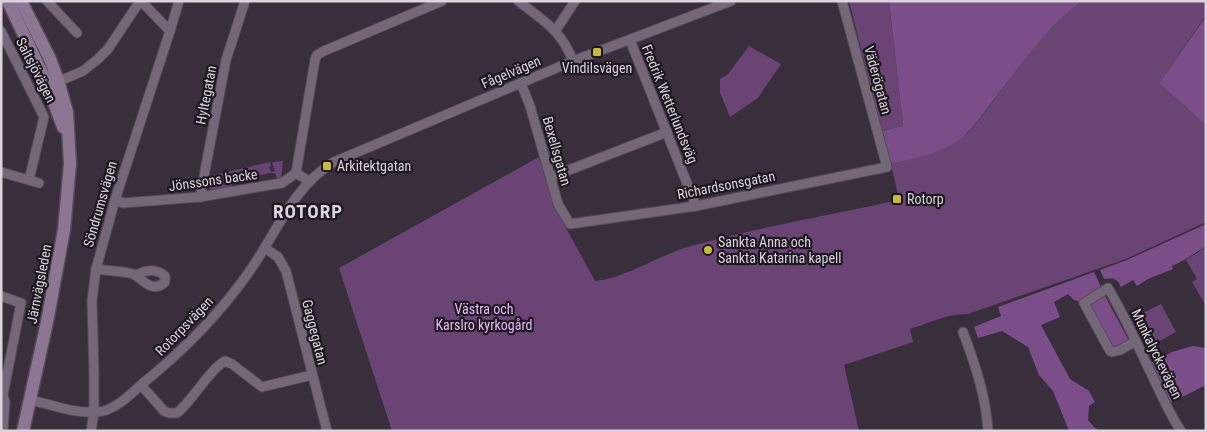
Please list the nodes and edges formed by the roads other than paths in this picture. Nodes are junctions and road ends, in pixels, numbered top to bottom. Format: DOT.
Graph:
graph roads {
  1 [pos="8,1"];
  2 [pos="21,1"];
  3 [pos="47,1"];
  4 [pos="179,1"];
  5 [pos="245,1"];
  6 [pos="442,1"];
  7 [pos="518,1"];
  8 [pos="574,1"];
  9 [pos="731,1"];
  10 [pos="842,1"];
  11 [pos="140,2"];
  12 [pos="556,30"];
  13 [pos="1,31"];
  14 [pos="170,31"];
  15 [pos="76,33"];
  16 [pos="630,40"];
  17 [pos="573,61"];
  18 [pos="53,83"];
  19 [pos="521,84"];
  20 [pos="667,132"];
  21 [pos="887,167"];
  22 [pos="1,172"];
  23 [pos="296,173"];
  24 [pos="551,177"];
  25 [pos="29,180"];
  26 [pos="309,181"];
  27 [pos="40,183"];
  28 [pos="200,197"];
  29 [pos="115,200"];
  30 [pos="696,206"];
  31 [pos="570,224"];
  32 [pos="266,248"];
  33 [pos="96,269"];
  34 [pos="136,275"];
  35 [pos="1,296"];
  36 [pos="963,332"];
  37 [pos="1136,341"];
  38 [pos="312,375"];
  39 [pos="141,385"];
  40 [pos="2,395"];
  41 [pos="31,400"];
  42 [pos="94,412"];
  43 [pos="3,431"];
  44 [pos="24,431"];
  45 [pos="91,431"];
  46 [pos="327,431"];
  47 [pos="988,431"];
  48 [pos="1181,431"];
  1 -- 18 [label="main road, Järnvägsleden"];
  2 -- 18 [label="main road, Järnvägsleden"];
  3 -- 15 [label="street"];
  4 -- 14 [label="street, Söndrumsvägen"];
  5 -- 28 [label="street, Hyltegatan"];
  6 -- 23 [label="street"];
  7 -- 12 [label="street"];
  8 -- 12 [label="street"];
  9 -- 16 [label="street, Fågelvägen"];
  10 -- 21 [label="street, Väderögatan"];
  11 -- 14 [label="street"];
  11 -- 18 [label="street"];
  12 -- 17 [label="street"];
  13 -- 25 [label="street, Saltsjövägen"];
  14 -- 29 [label="street, Söndrumsvägen"];
  16 -- 17 [label="street, Fågelvägen"];
  16 -- 20 [label="street, Fredrik Wetterlundsväg"];
  17 -- 19 [label="street, Fågelvägen"];
  18 -- 41 [label="main road, Järnvägsleden"];
  19 -- 24 [label="street, Bexellsgatan"];
  19 -- 26 [label="street, Fågelvägen"];
  20 -- 24 [label="street"];
  20 -- 30 [label="street, Fredrik Wetterlundsväg"];
  21 -- 30 [label="street, Richardsonsgatan"];
  22 -- 25 [label="street"];
  23 -- 26 [label="street"];
  23 -- 28 [label="street, Jönssons backe"];
  24 -- 31 [label="street, Bexellsgatan"];
  25 -- 27 [label="street"];
  26 -- 32 [label="street, Rotorpsvägen"];
  28 -- 29 [label="street, Jönssons backe"];
  29 -- 33 [label="street, Söndrumsvägen"];
  30 -- 31 [label="street, Richardsonsgatan"];
  32 -- 38 [label="street, Gaggegatan"];
  32 -- 39 [label="street, Rotorpsvägen"];
  33 -- 34 [label="street"];
  33 -- 42 [label="street, Söndrumsvägen"];
  35 -- 40 [label="street"];
  36 -- 47 [label="street"];
  37 -- 37 [label="street, Munkalyckevägen"];
  37 -- 48 [label="street, Munkalyckevägen"];
  38 -- 39 [label="street"];
  38 -- 46 [label="street, Gaggegatan"];
  39 -- 42 [label="street, Rotorpsvägen"];
  40 -- 43 [label="street"];
  41 -- 42 [label="street, Rotorpsvägen"];
  41 -- 44 [label="main road, Järnvägsleden"];
  42 -- 45 [label="street, Söndrumsvägen"];
}
